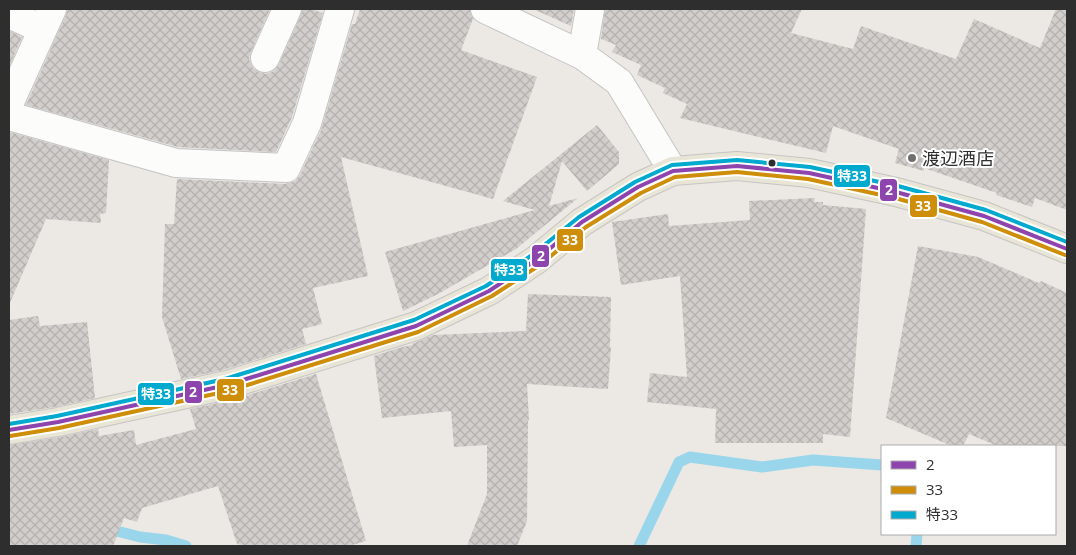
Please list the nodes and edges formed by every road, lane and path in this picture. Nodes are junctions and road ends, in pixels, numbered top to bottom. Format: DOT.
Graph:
graph roads {
  1 [pos="287,9"];
  2 [pos="340,9"];
  3 [pos="485,9"];
  4 [pos="590,9"];
  5 [pos="9,14"];
  6 [pos="47,19"];
  7 [pos="582,55"];
  8 [pos="265,58"];
  9 [pos="9,104"];
  10 [pos="9,116"];
  11 [pos="674,171"];
  12 [pos="1067,249"];
  13 [pos="9,430"];
  1 -- 8 [label="street"];
  2 -- 10 [label="street"];
  3 -- 7 [label="street"];
  4 -- 7 [label="street"];
  5 -- 6 [label="street"];
  6 -- 9 [label="street"];
  7 -- 11 [label="street"];
  11 -- 12 [label="main road"];
  11 -- 13 [label="main road"];
}
